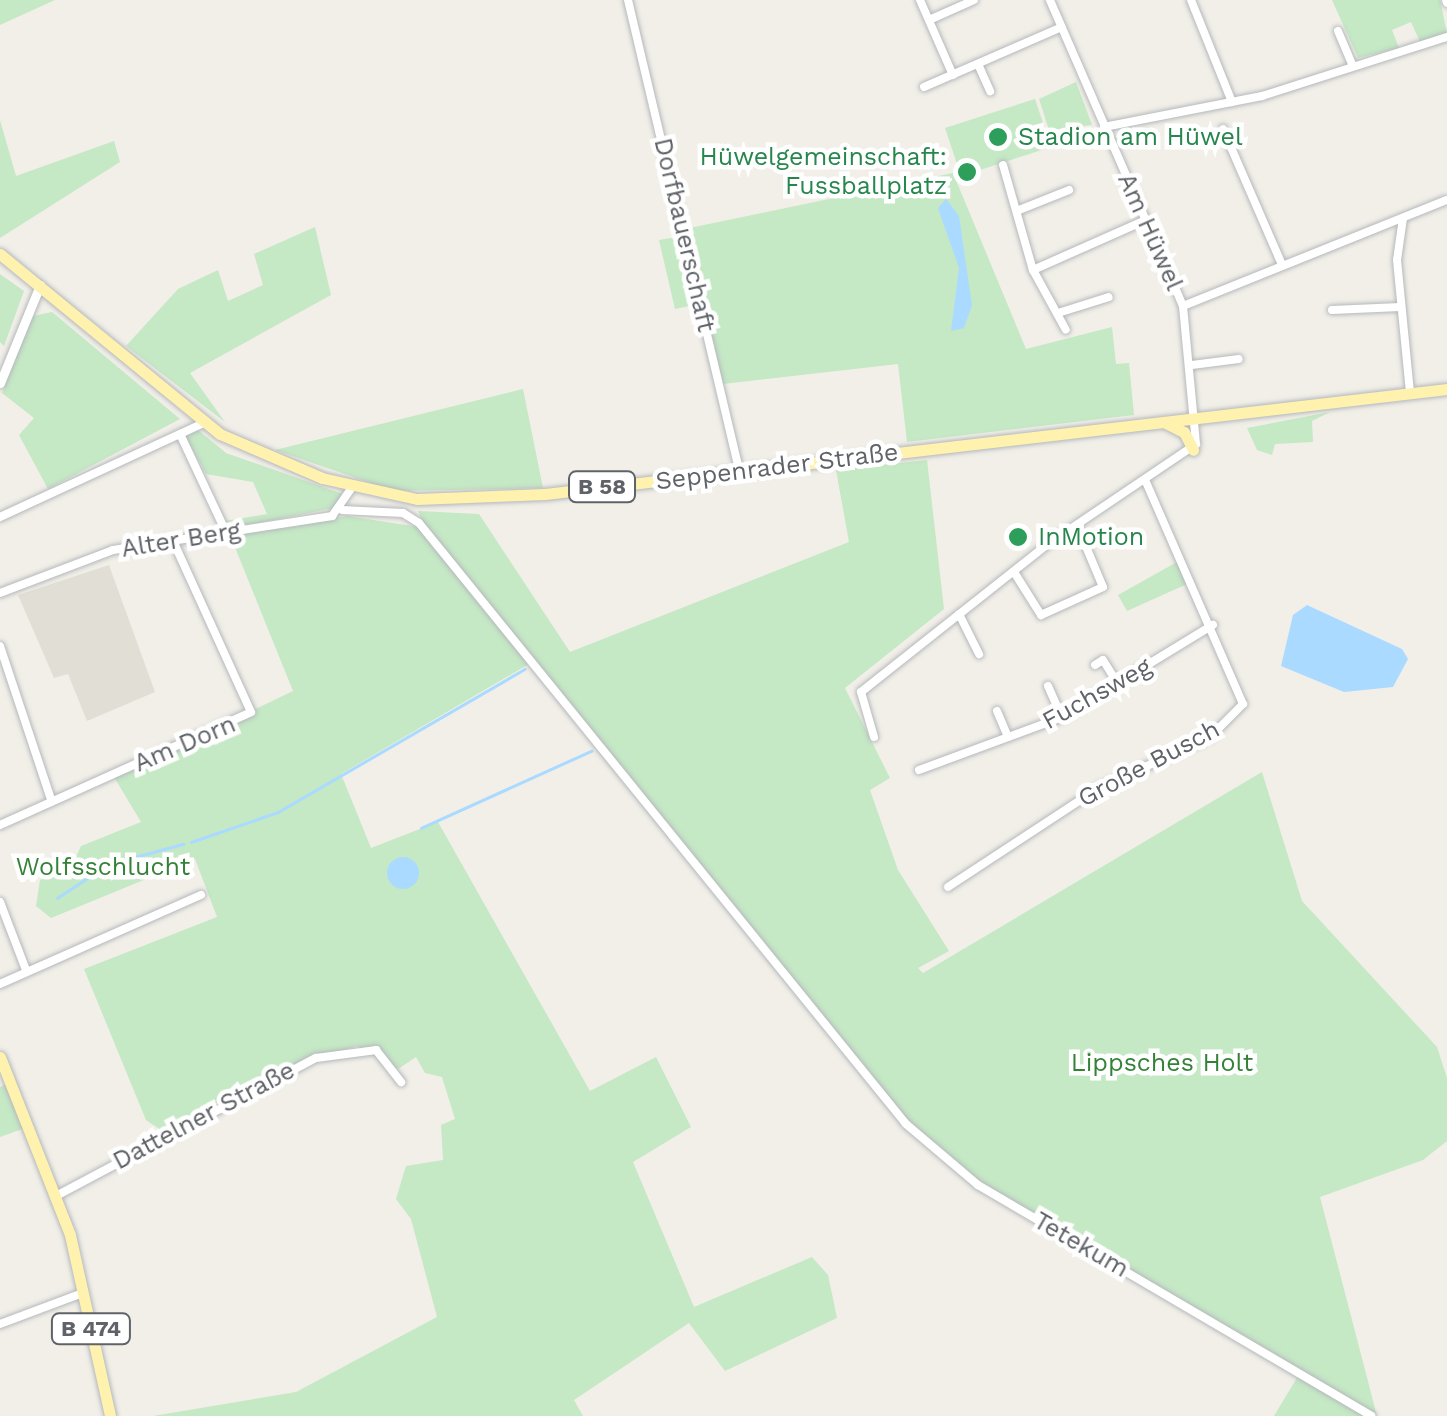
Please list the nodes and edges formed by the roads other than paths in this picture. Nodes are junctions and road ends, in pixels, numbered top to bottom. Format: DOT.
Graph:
graph roads {
  1 [pos="628,0"];
  2 [pos="920,0"];
  3 [pos="974,0"];
  4 [pos="1050,0"];
  5 [pos="1191,0"];
  6 [pos="929,20"];
  7 [pos="1062,27"];
  8 [pos="1338,31"];
  9 [pos="1447,38"];
  10 [pos="978,64"];
  11 [pos="1353,66"];
  12 [pos="953,75"];
  13 [pos="924,87"];
  14 [pos="990,91"];
  15 [pos="1232,102"];
  16 [pos="1104,127"];
  17 [pos="1223,129"];
  18 [pos="1003,165"];
  19 [pos="1070,190"];
  20 [pos="1447,200"];
  21 [pos="1019,210"];
  22 [pos="1403,218"];
  23 [pos="1146,220"];
  24 [pos="0,254"];
  25 [pos="1282,265"];
  26 [pos="1034,270"];
  27 [pos="42,282"];
  28 [pos="1109,297"];
  29 [pos="1183,306"];
  30 [pos="1400,307"];
  31 [pos="1332,310"];
  32 [pos="1058,313"];
  33 [pos="1066,330"];
  34 [pos="1239,359"];
  35 [pos="1192,365"];
  36 [pos="0,383"];
  37 [pos="1447,389"];
  38 [pos="1410,393"];
  39 [pos="1197,417"];
  40 [pos="1160,421"];
  41 [pos="201,425"];
  42 [pos="180,434"];
  43 [pos="1193,450"];
  44 [pos="739,471"];
  45 [pos="1146,482"];
  46 [pos="352,487"];
  47 [pos="342,510"];
  48 [pos="0,517"];
  49 [pos="1077,525"];
  50 [pos="226,532"];
  51 [pos="172,539"];
  52 [pos="1014,572"];
  53 [pos="0,593"];
  54 [pos="960,614"];
  55 [pos="1213,624"];
  56 [pos="0,646"];
  57 [pos="979,654"];
  58 [pos="1095,665"];
  59 [pos="4,672"];
  60 [pos="1048,686"];
  61 [pos="1119,686"];
  62 [pos="997,711"];
  63 [pos="1062,717"];
  64 [pos="874,737"];
  65 [pos="1008,737"];
  66 [pos="919,770"];
  67 [pos="52,802"];
  68 [pos="0,825"];
  69 [pos="948,887"];
  70 [pos="201,895"];
  71 [pos="0,902"];
  72 [pos="26,970"];
  73 [pos="0,984"];
  74 [pos="826,1029"];
  75 [pos="0,1057"];
  76 [pos="402,1082"];
  77 [pos="56,1196"];
  78 [pos="83,1293"];
  79 [pos="0,1324"];
  80 [pos="110,1416"];
  81 [pos="1371,1416"];
  1 -- 44 [label="street, Dorfbauerschaft"];
  2 -- 6 [label="street"];
  3 -- 6 [label="street"];
  4 -- 7 [label="street, Am Hüwel"];
  5 -- 15 [label="street"];
  6 -- 12 [label="street"];
  7 -- 10 [label="street"];
  7 -- 16 [label="street, Am Hüwel"];
  8 -- 11 [label="street"];
  9 -- 11 [label="street"];
  10 -- 12 [label="street"];
  10 -- 14 [label="street"];
  11 -- 15 [label="street"];
  12 -- 13 [label="street"];
  15 -- 16 [label="street"];
  16 -- 23 [label="street, Am Hüwel"];
  17 -- 25 [label="street"];
  18 -- 21 [label="street"];
  19 -- 21 [label="street"];
  20 -- 22 [label="street"];
  21 -- 26 [label="street"];
  22 -- 25 [label="street"];
  22 -- 30 [label="street"];
  23 -- 26 [label="street"];
  23 -- 29 [label="street, Am Hüwel"];
  24 -- 27 [label="main road, Seppenrader Straße / B 58"];
  25 -- 29 [label="street"];
  26 -- 32 [label="street"];
  27 -- 36 [label="street"];
  27 -- 41 [label="main road, Seppenrader Straße / B 58"];
  28 -- 32 [label="street"];
  29 -- 35 [label="street, Am Hüwel"];
  30 -- 31 [label="street"];
  30 -- 38 [label="street"];
  32 -- 33 [label="street"];
  34 -- 35 [label="street"];
  35 -- 39 [label="street, Am Hüwel"];
  37 -- 38 [label="main road, Seppenrader Straße / B 58"];
  38 -- 39 [label="main road, Seppenrader Straße / B 58"];
  39 -- 40 [label="main road, Seppenrader Straße / B 58"];
  39 -- 43 [label="street, Am Hüwel"];
  40 -- 43 [label="main road"];
  40 -- 44 [label="main road, Seppenrader Straße / B 58"];
  41 -- 42 [label="street"];
  41 -- 46 [label="main road, Seppenrader Straße / B 58"];
  42 -- 48 [label="street"];
  42 -- 50 [label="street"];
  43 -- 45 [label="street"];
  44 -- 46 [label="main road, Seppenrader Straße / B 58"];
  45 -- 49 [label="street"];
  45 -- 55 [label="street, Große Busch"];
  46 -- 47 [label="street"];
  47 -- 50 [label="street, Alter Berg"];
  47 -- 74 [label="street, Alter Berg"];
  49 -- 52 [label="street"];
  49 -- 52 [label="street"];
  50 -- 51 [label="street, Alter Berg"];
  51 -- 53 [label="street, Alter Berg"];
  51 -- 67 [label="street, Am Dorn"];
  52 -- 54 [label="street"];
  54 -- 57 [label="street"];
  54 -- 64 [label="street"];
  55 -- 61 [label="street, Fuchsweg"];
  55 -- 69 [label="street, Große Busch"];
  56 -- 59 [label="street"];
  58 -- 61 [label="street"];
  59 -- 67 [label="street"];
  60 -- 63 [label="street"];
  61 -- 63 [label="street, Fuchsweg"];
  62 -- 65 [label="street"];
  63 -- 65 [label="street, Fuchsweg"];
  65 -- 66 [label="street, Fuchsweg"];
  67 -- 68 [label="street"];
  70 -- 72 [label="street"];
  71 -- 72 [label="street"];
  72 -- 73 [label="street"];
  74 -- 81 [label="street, Tetekum"];
  75 -- 77 [label="main road, B 474"];
  76 -- 77 [label="street, Dattelner Straße"];
  77 -- 78 [label="main road, B 474"];
  78 -- 79 [label="street"];
  78 -- 80 [label="main road, B 474"];
}
